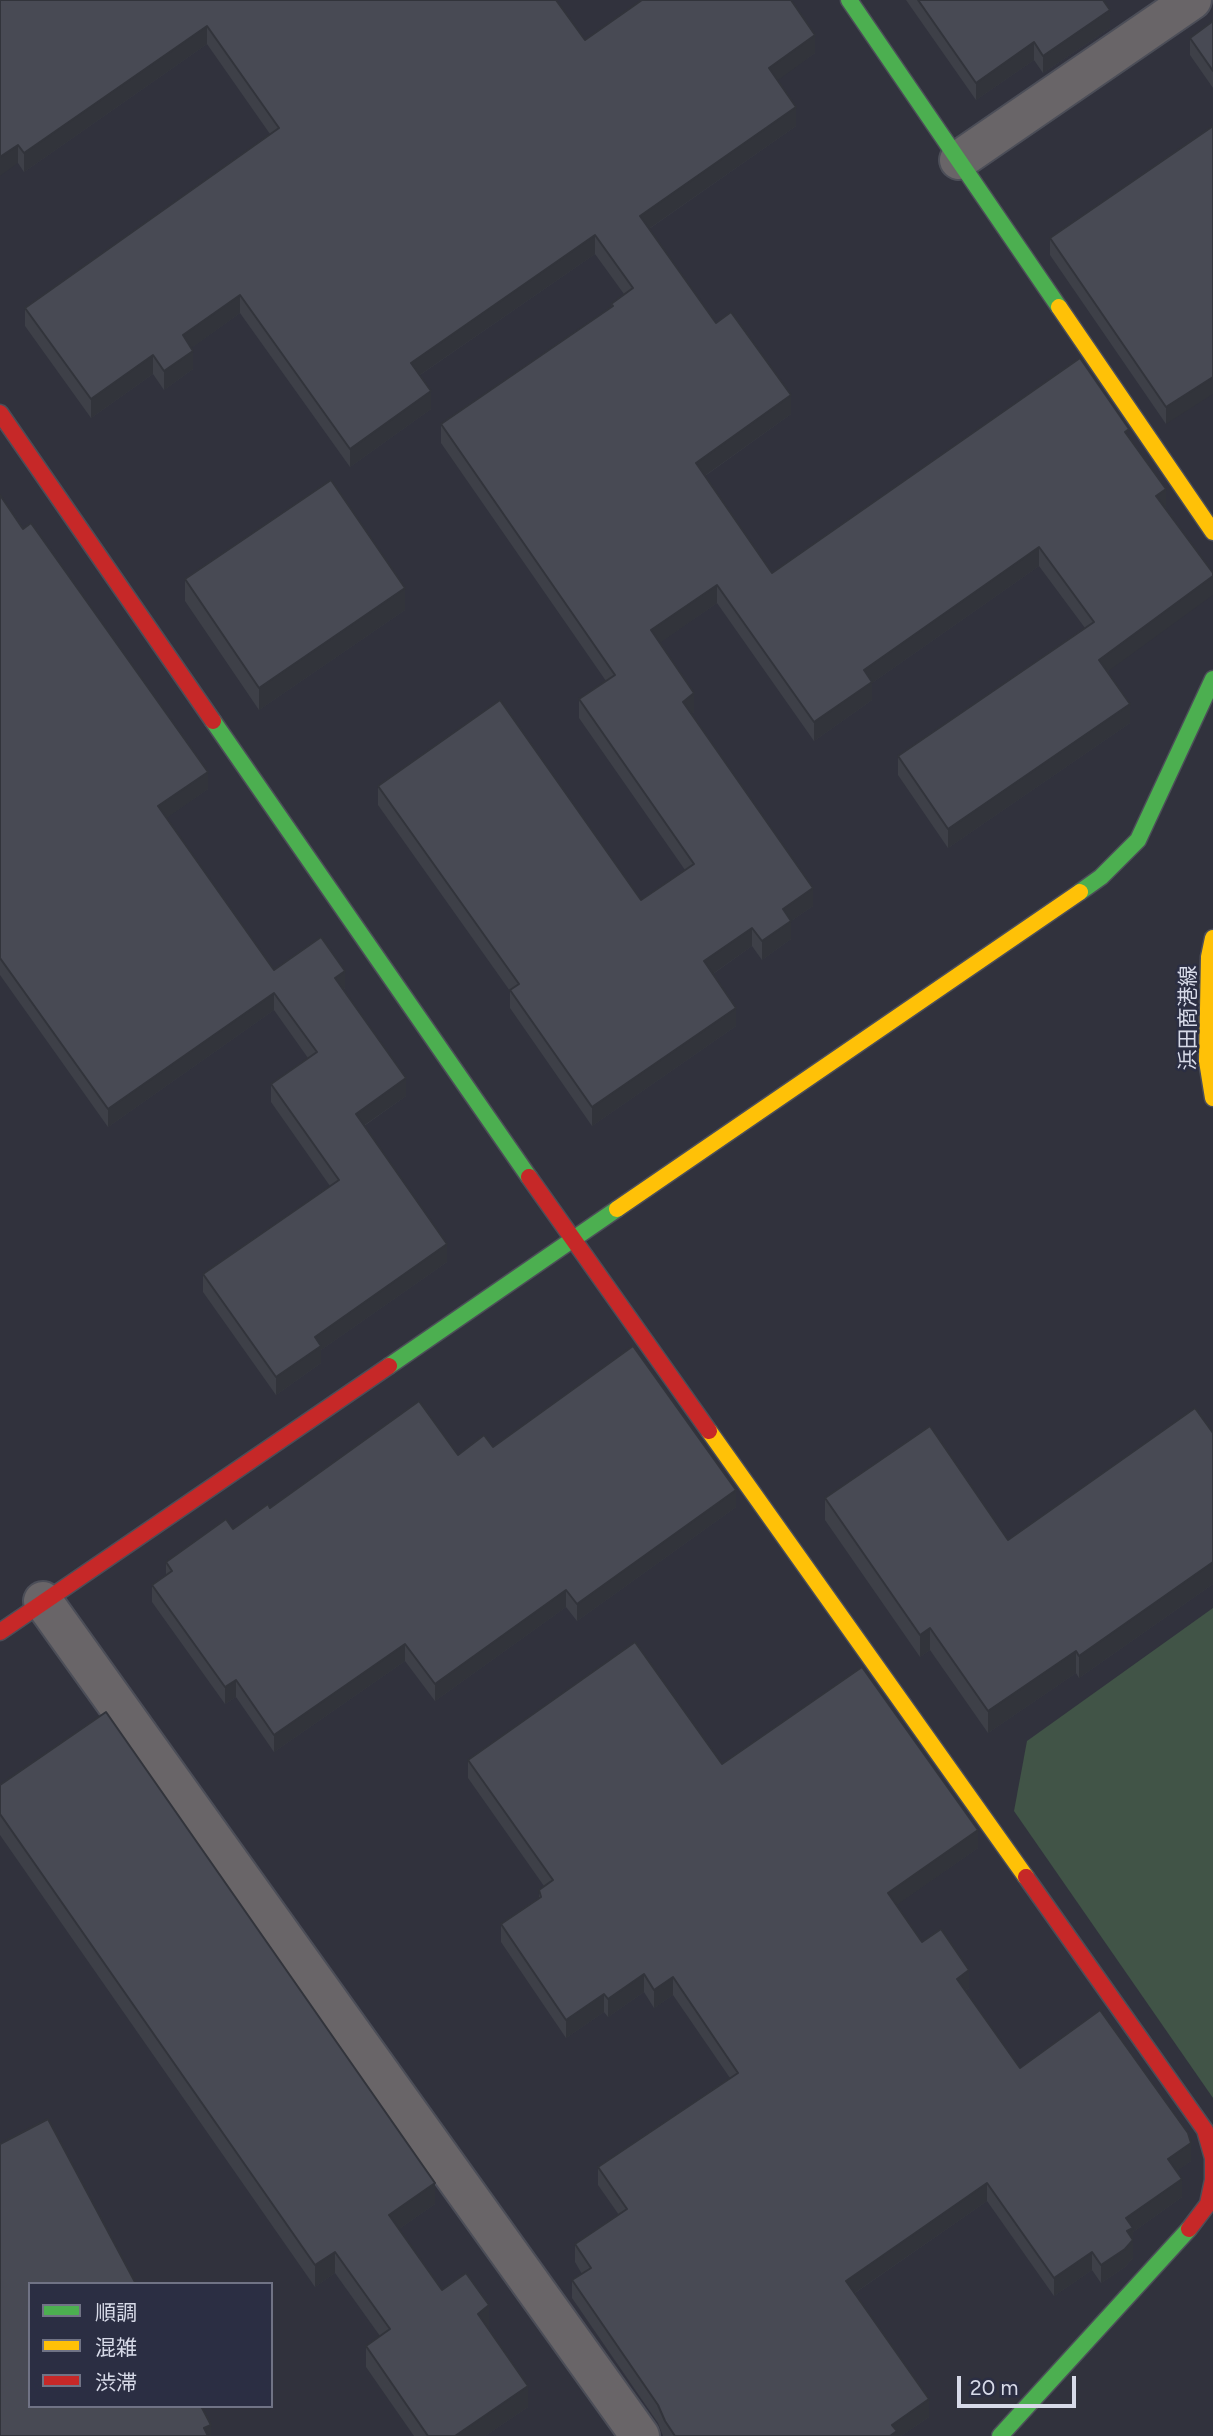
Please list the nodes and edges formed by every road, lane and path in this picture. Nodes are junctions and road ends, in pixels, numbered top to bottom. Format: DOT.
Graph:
graph roads {
  1 [pos="849,0"];
  2 [pos="1192,0"];
  3 [pos="959,159"];
  4 [pos="0,413"];
  5 [pos="1213,532"];
  6 [pos="1213,679"];
  7 [pos="1213,938"];
  8 [pos="1213,1098"];
  9 [pos="573,1240"];
  10 [pos="43,1601"];
  11 [pos="0,1632"];
  12 [pos="640,2436"];
  13 [pos="1000,2436"];
  1 -- 3 [label="street"];
  2 -- 3 [label="street"];
  3 -- 5 [label="street"];
  4 -- 9 [label="street"];
  6 -- 9 [label="street"];
  7 -- 8 [label="street, 浜田商港線"];
  9 -- 10 [label="street"];
  9 -- 13 [label="street"];
  10 -- 11 [label="street"];
  10 -- 12 [label="street"];
}
